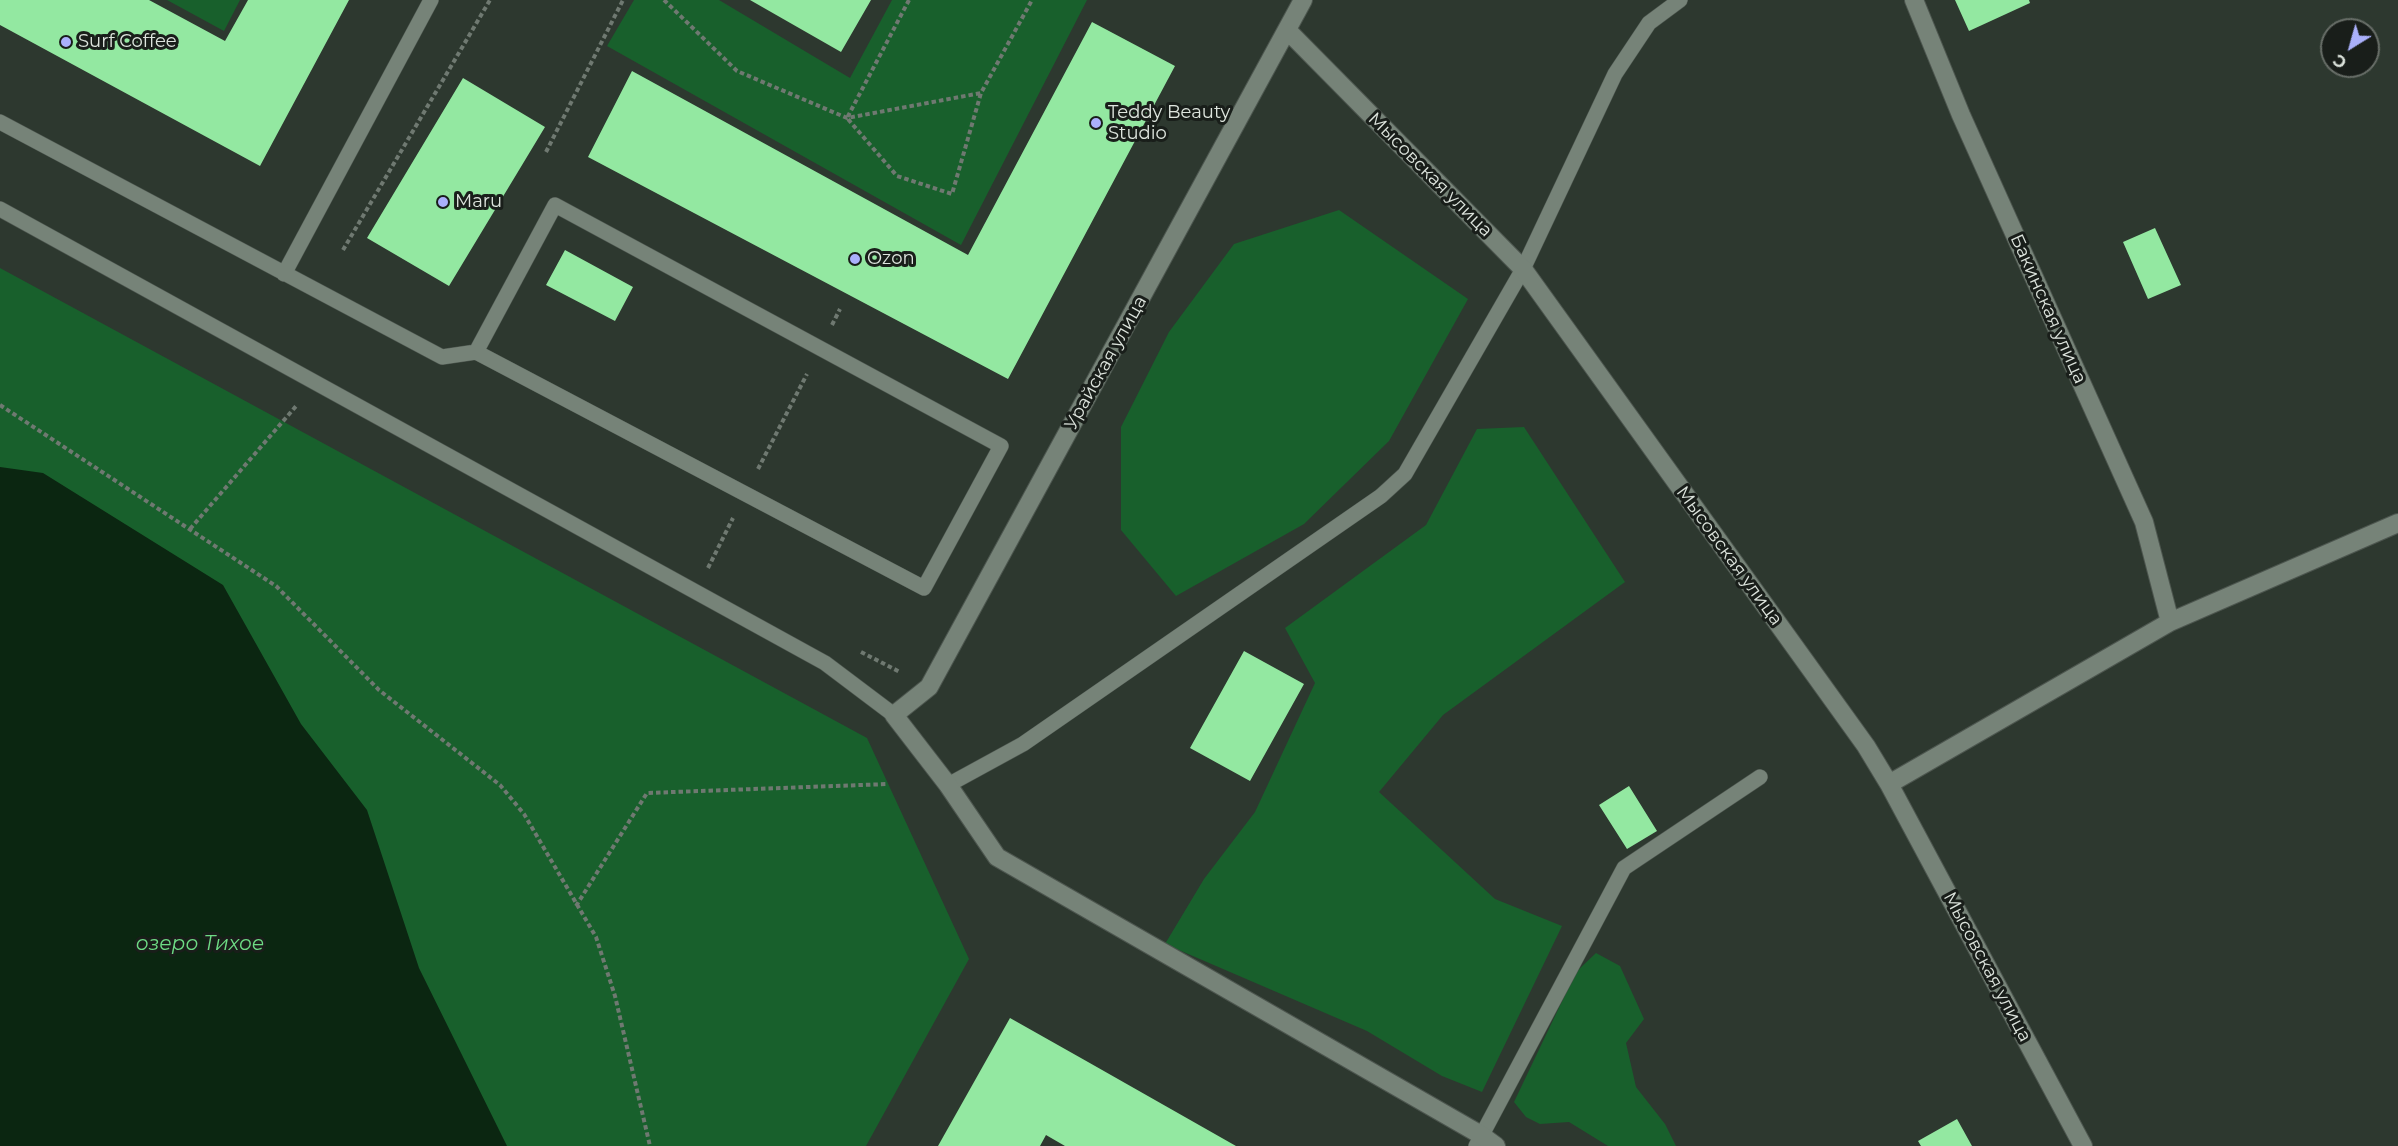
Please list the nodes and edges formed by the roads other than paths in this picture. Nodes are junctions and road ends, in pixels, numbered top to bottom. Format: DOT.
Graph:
graph roads {
  1 [pos="431,0"];
  2 [pos="1303,0"];
  3 [pos="1680,0"];
  4 [pos="1914,0"];
  5 [pos="1287,30"];
  6 [pos="0,122"];
  7 [pos="0,209"];
  8 [pos="1523,269"];
  9 [pos="284,274"];
  10 [pos="476,352"];
  11 [pos="2398,523"];
  12 [pos="2170,621"];
  13 [pos="894,715"];
  14 [pos="1760,777"];
  15 [pos="1889,784"];
  16 [pos="948,785"];
  17 [pos="1484,1142"];
  18 [pos="2083,1146"];
  1 -- 9 [label="lane"];
  2 -- 5 [label="street, Урайская улица"];
  3 -- 8 [label="lane"];
  4 -- 12 [label="street, Бакинская улица"];
  5 -- 8 [label="street, Мысовская улица"];
  5 -- 13 [label="street, Урайская улица"];
  6 -- 9 [label="lane"];
  7 -- 13 [label="lane"];
  8 -- 15 [label="street, Мысовская улица"];
  8 -- 16 [label="lane"];
  9 -- 10 [label="lane"];
  10 -- 10 [label="lane"];
  11 -- 12 [label="street"];
  12 -- 15 [label="street"];
  13 -- 16 [label="street"];
  14 -- 17 [label="lane"];
  15 -- 18 [label="street, Мысовская улица"];
  16 -- 17 [label="street"];
}
